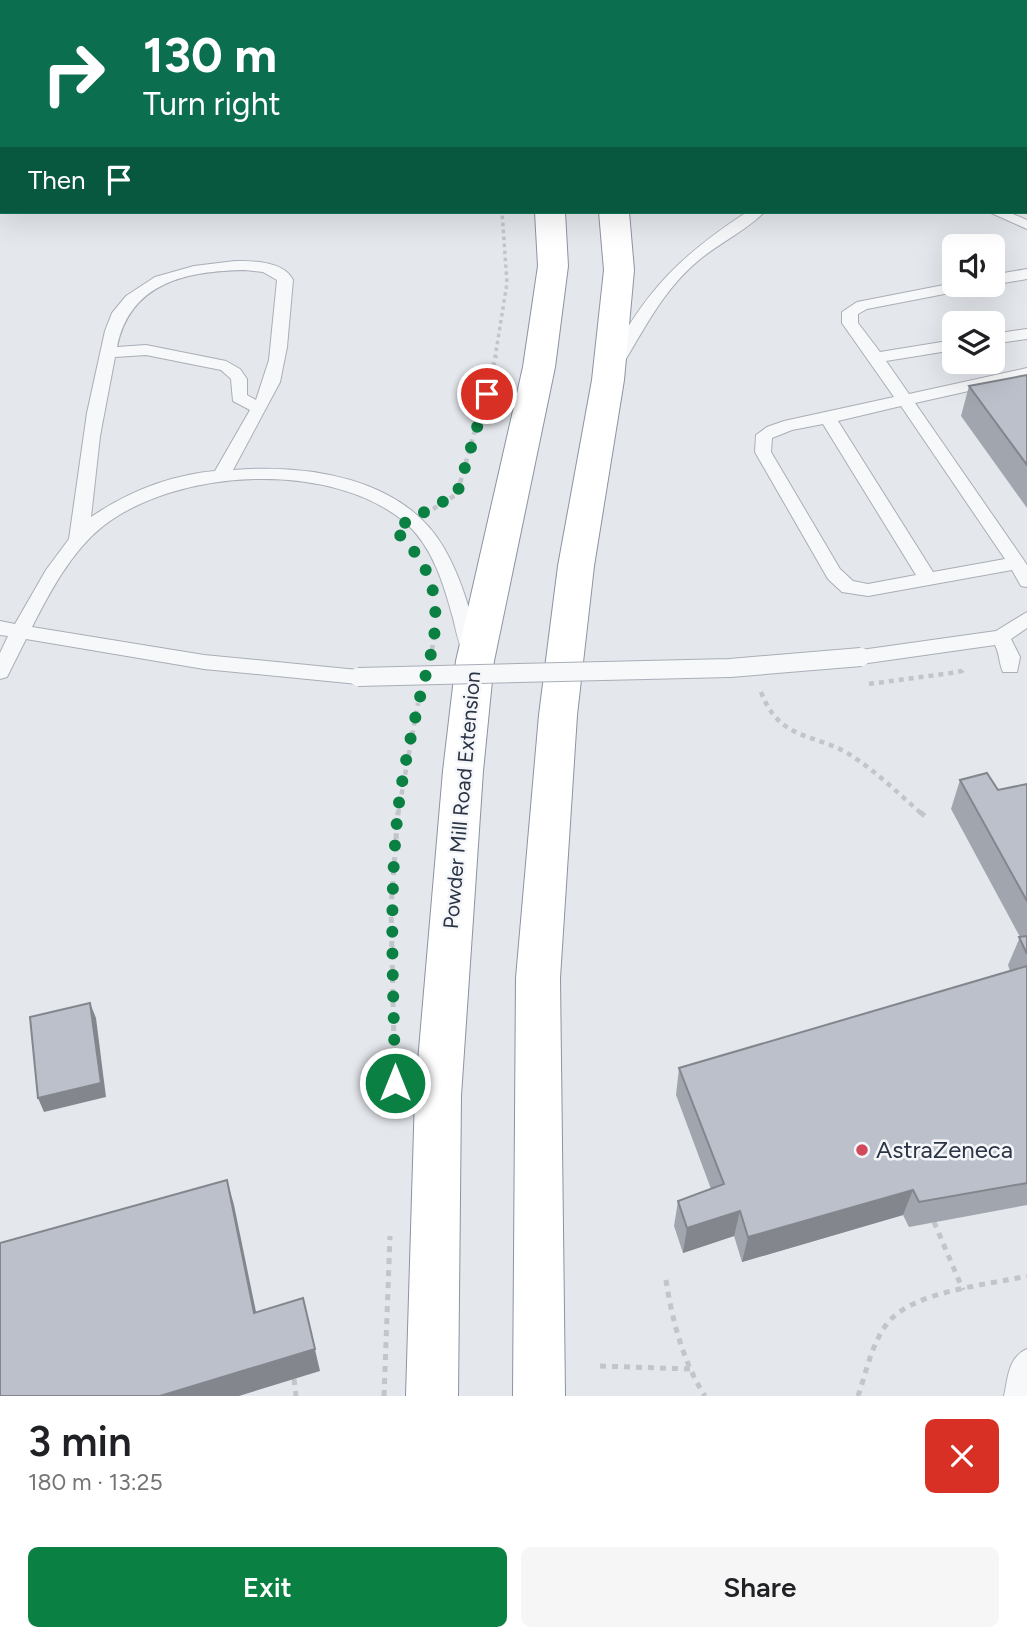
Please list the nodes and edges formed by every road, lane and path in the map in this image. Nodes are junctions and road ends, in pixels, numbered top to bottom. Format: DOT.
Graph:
graph roads {
  1 [pos="502,214"];
  2 [pos="550,214"];
  3 [pos="614,214"];
  4 [pos="624,214"];
  5 [pos="754,214"];
  6 [pos="1001,214"];
  7 [pos="1027,225"];
  8 [pos="619,270"];
  9 [pos="1027,274"];
  10 [pos="1005,278"];
  11 [pos="942,289"];
  12 [pos="1027,334"];
  13 [pos="1005,337"];
  14 [pos="942,347"];
  15 [pos="108,352"];
  16 [pos="876,358"];
  17 [pos="1027,373"];
  18 [pos="608,380"];
  19 [pos="903,400"];
  20 [pos="258,408"];
  21 [pos="828,418"];
  22 [pos="221,477"];
  23 [pos="412,520"];
  24 [pos="75,545"];
  25 [pos="1017,563"];
  26 [pos="929,581"];
  27 [pos="1027,581"];
  28 [pos="435,617"];
  29 [pos="1027,620"];
  30 [pos="0,628"];
  31 [pos="20,631"];
  32 [pos="1001,637"];
  33 [pos="429,660"];
  34 [pos="475,661"];
  35 [pos="968,663"];
  36 [pos="1010,667"];
  37 [pos="0,671"];
  38 [pos="867,684"];
  39 [pos="760,686"];
  40 [pos="420,695"];
  41 [pos="925,816"];
  42 [pos="395,1093"];
  43 [pos="934,1222"];
  44 [pos="390,1231"];
  45 [pos="1027,1276"];
  46 [pos="666,1280"];
  47 [pos="963,1290"];
  48 [pos="1027,1362"];
  49 [pos="600,1366"];
  50 [pos="690,1369"];
  51 [pos="294,1379"];
  52 [pos="296,1396"];
  53 [pos="384,1396"];
  54 [pos="432,1396"];
  55 [pos="539,1396"];
  56 [pos="705,1396"];
  57 [pos="858,1396"];
  58 [pos="1017,1396"];
  1 -- 23 [label="path"];
  2 -- 34 [label="highway, Powder Mill Road Extension"];
  3 -- 8 [label="highway"];
  4 -- 8 [label="highway"];
  5 -- 18 [label="lane"];
  6 -- 7 [label="lane"];
  8 -- 18 [label="highway"];
  9 -- 10 [label="lane"];
  11 -- 16 [label="lane"];
  12 -- 13 [label="lane"];
  14 -- 16 [label="lane"];
  15 -- 20 [label="lane"];
  15 -- 20 [label="lane"];
  15 -- 24 [label="lane"];
  16 -- 19 [label="lane"];
  17 -- 19 [label="lane"];
  18 -- 55 [label="highway"];
  19 -- 21 [label="lane"];
  19 -- 25 [label="lane"];
  20 -- 22 [label="lane"];
  21 -- 26 [label="lane"];
  21 -- 26 [label="lane"];
  22 -- 23 [label="lane"];
  22 -- 24 [label="lane"];
  23 -- 34 [label="lane"];
  24 -- 31 [label="lane"];
  25 -- 26 [label="lane"];
  25 -- 27 [label="lane"];
  28 -- 33 [label="path"];
  29 -- 32 [label="lane"];
  30 -- 31 [label="lane"];
  31 -- 32 [label="lane, bridge"];
  31 -- 37 [label="lane"];
  32 -- 36 [label="lane"];
  34 -- 54 [label="highway, Powder Mill Road Extension"];
  35 -- 38 [label="path"];
  39 -- 41 [label="path"];
  40 -- 42 [label="path"];
  43 -- 47 [label="path"];
  44 -- 53 [label="path"];
  45 -- 47 [label="path"];
  46 -- 50 [label="path"];
  47 -- 57 [label="path"];
  48 -- 58 [label="lane"];
  49 -- 50 [label="path"];
  50 -- 56 [label="path"];
  51 -- 52 [label="path"];
}
